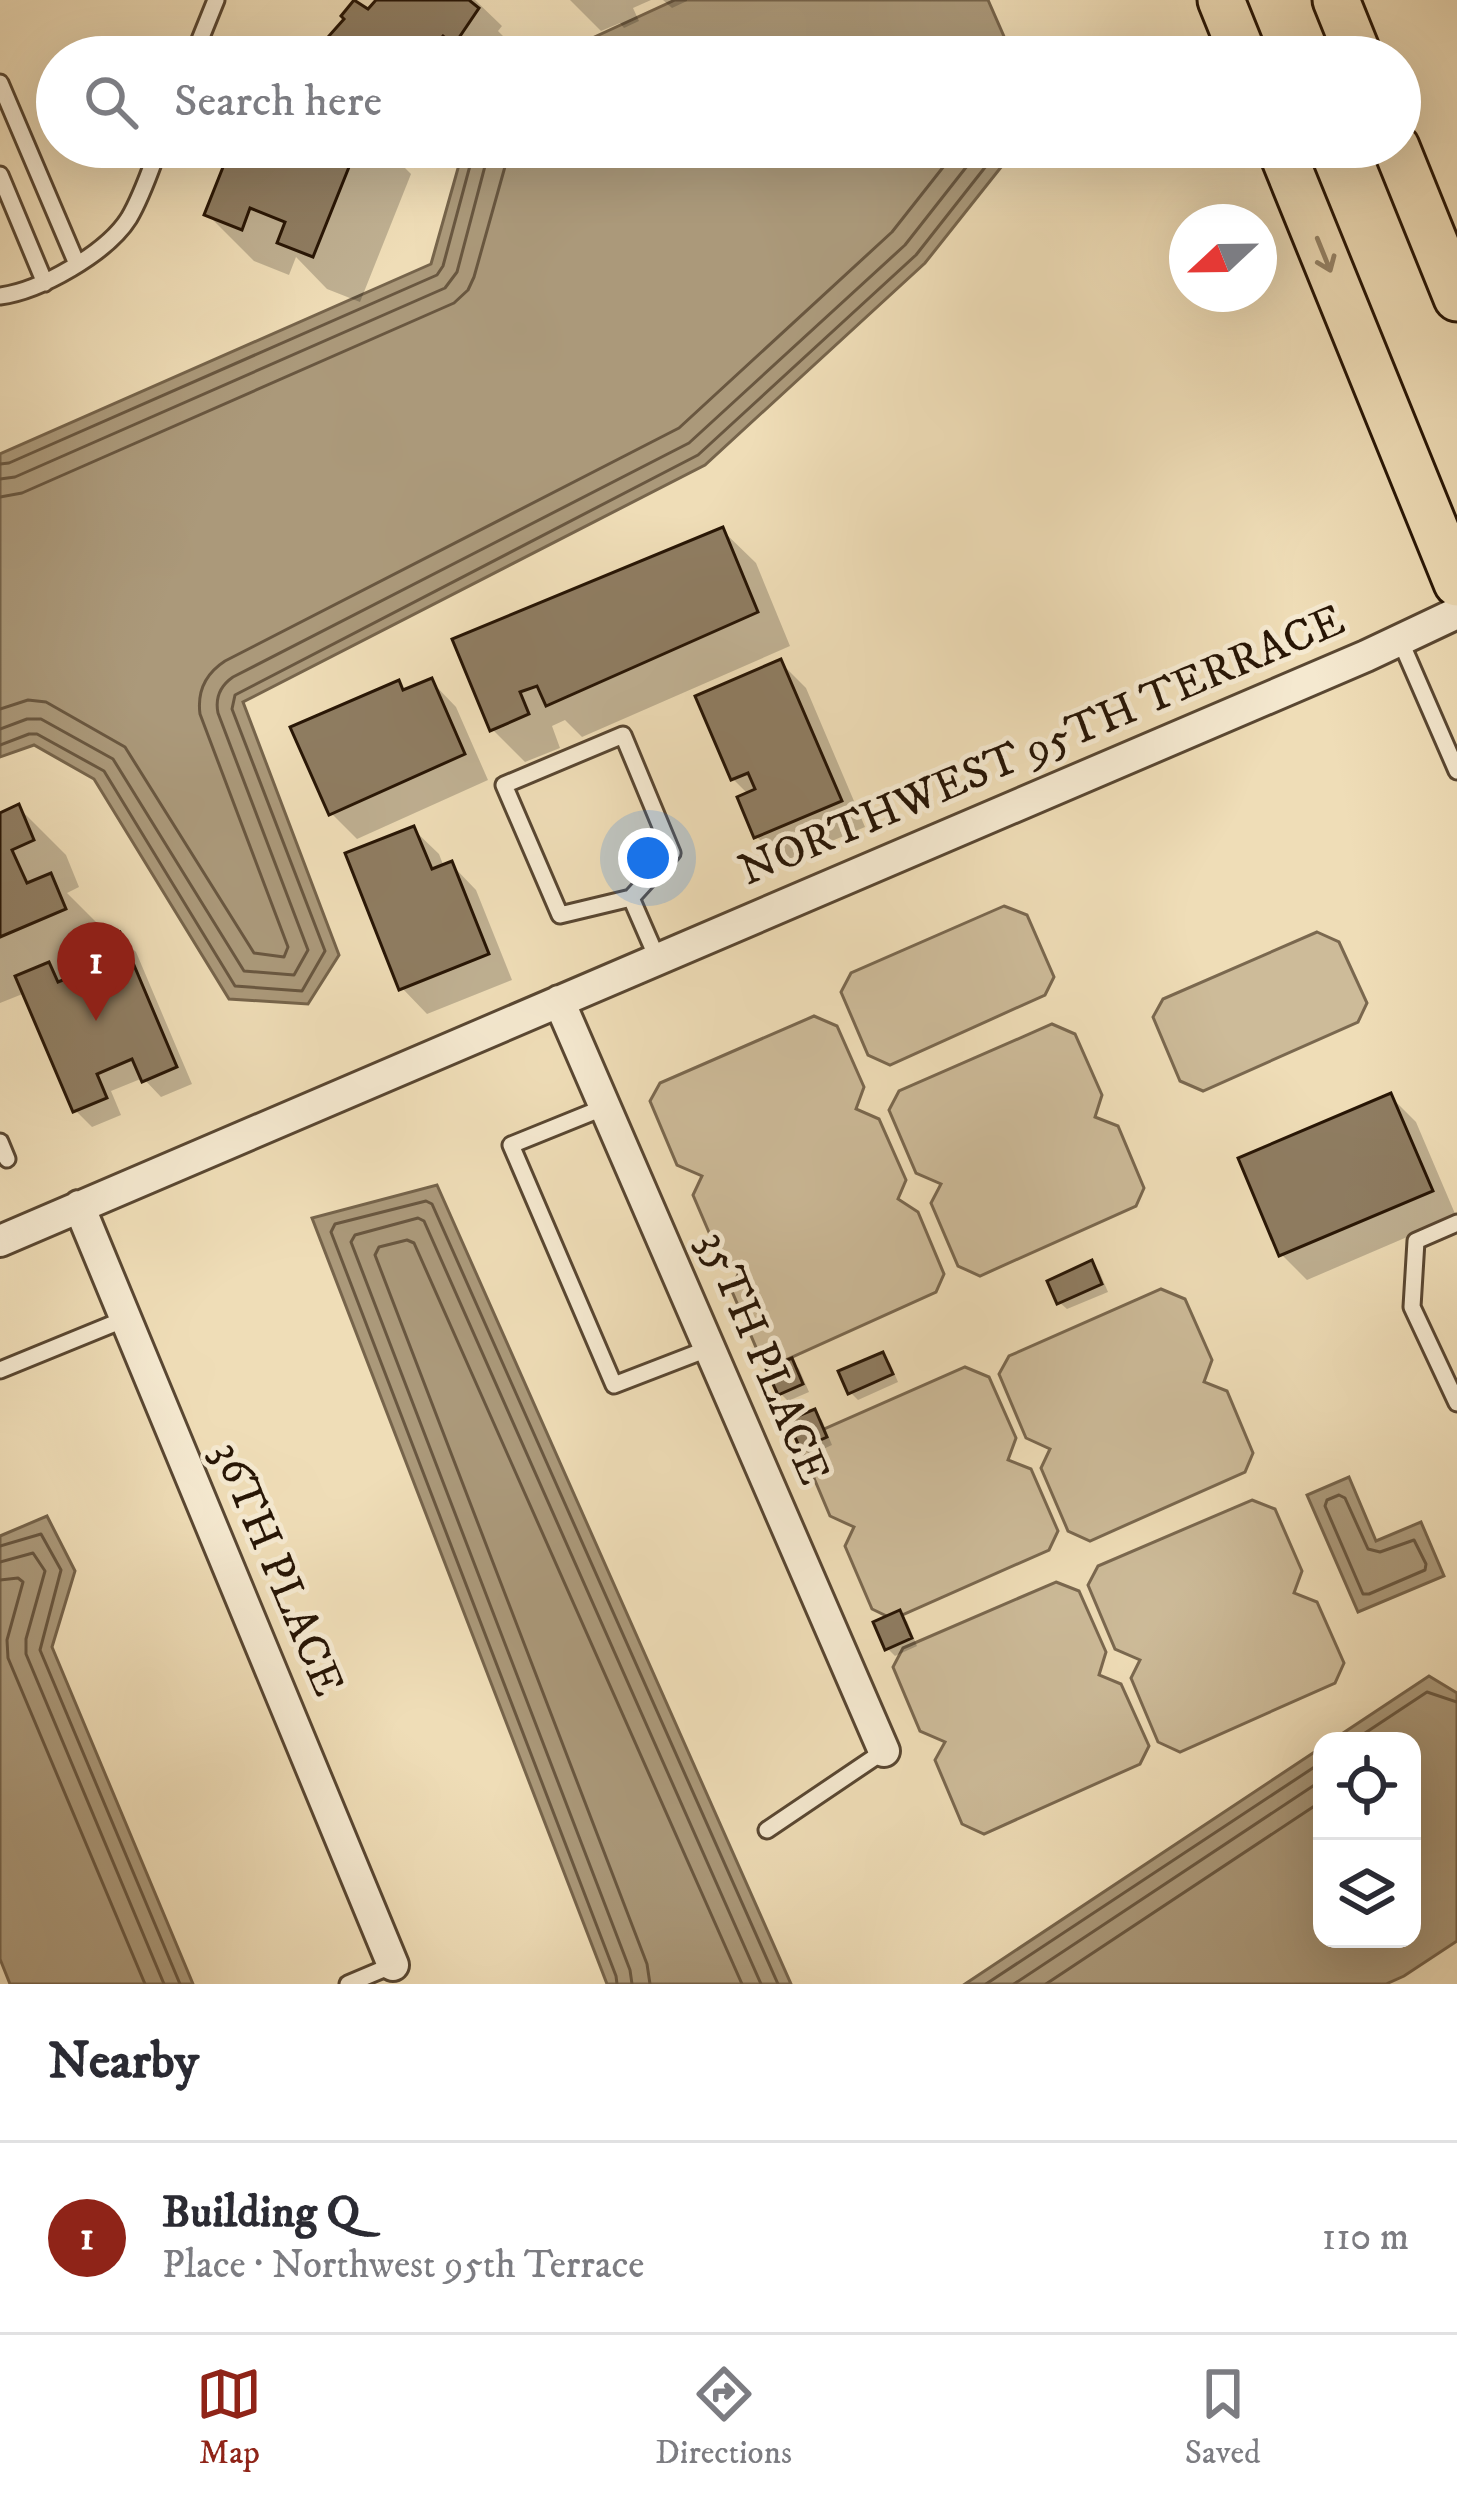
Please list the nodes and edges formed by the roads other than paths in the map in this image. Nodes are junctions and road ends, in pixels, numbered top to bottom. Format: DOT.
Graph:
graph roads {
  1 [pos="216,0"];
  2 [pos="1221,0"];
  3 [pos="1336,0"];
  4 [pos="201,36"];
  5 [pos="1236,36"];
  6 [pos="1351,36"];
  7 [pos="0,83"];
  8 [pos="36,168"];
  9 [pos="36,168"];
  10 [pos="152,168"];
  11 [pos="1289,168"];
  12 [pos="1404,168"];
  13 [pos="0,175"];
  14 [pos="77,264"];
  15 [pos="45,283"];
  16 [pos="0,296"];
  17 [pos="1457,298"];
  18 [pos="1457,583"];
  19 [pos="1457,613"];
  20 [pos="1400,640"];
  21 [pos="1457,771"];
  22 [pos="631,898"];
  23 [pos="658,960"];
  24 [pos="559,1001"];
  25 [pos="605,1107"];
  26 [pos="0,1142"];
  27 [pos="7,1159"];
  28 [pos="79,1206"];
  29 [pos="1457,1222"];
  30 [pos="0,1241"];
  31 [pos="125,1319"];
  32 [pos="710,1348"];
  33 [pos="0,1370"];
  34 [pos="1457,1402"];
  35 [pos="884,1751"];
  36 [pos="767,1830"];
  37 [pos="393,1965"];
  38 [pos="348,1984"];
  1 -- 4 [label="lane"];
  2 -- 5 [label="main road"];
  3 -- 6 [label="main road"];
  7 -- 9 [label="lane"];
  8 -- 14 [label="lane"];
  10 -- 14 [label="lane"];
  11 -- 18 [label="main road, one-way"];
  12 -- 17 [label="main road"];
  13 -- 15 [label="lane"];
  14 -- 15 [label="lane"];
  15 -- 16 [label="lane"];
  19 -- 20 [label="street, NORTHWEST 95TH TERRACE"];
  20 -- 21 [label="lane"];
  20 -- 23 [label="street, NORTHWEST 95TH TERRACE"];
  22 -- 22 [label="lane"];
  22 -- 23 [label="lane"];
  23 -- 24 [label="street, NORTHWEST 95TH TERRACE"];
  24 -- 25 [label="street, 35TH PLACE"];
  24 -- 28 [label="street, NORTHWEST 95TH TERRACE"];
  25 -- 32 [label="street, 35TH PLACE"];
  25 -- 32 [label="lane"];
  26 -- 27 [label="lane"];
  28 -- 30 [label="street, NORTHWEST 95TH TERRACE"];
  28 -- 31 [label="street, 36TH PLACE"];
  29 -- 34 [label="lane"];
  31 -- 33 [label="lane"];
  31 -- 37 [label="street, 36TH PLACE"];
  32 -- 35 [label="street, 35TH PLACE"];
  35 -- 36 [label="lane"];
  37 -- 38 [label="lane"];
}
